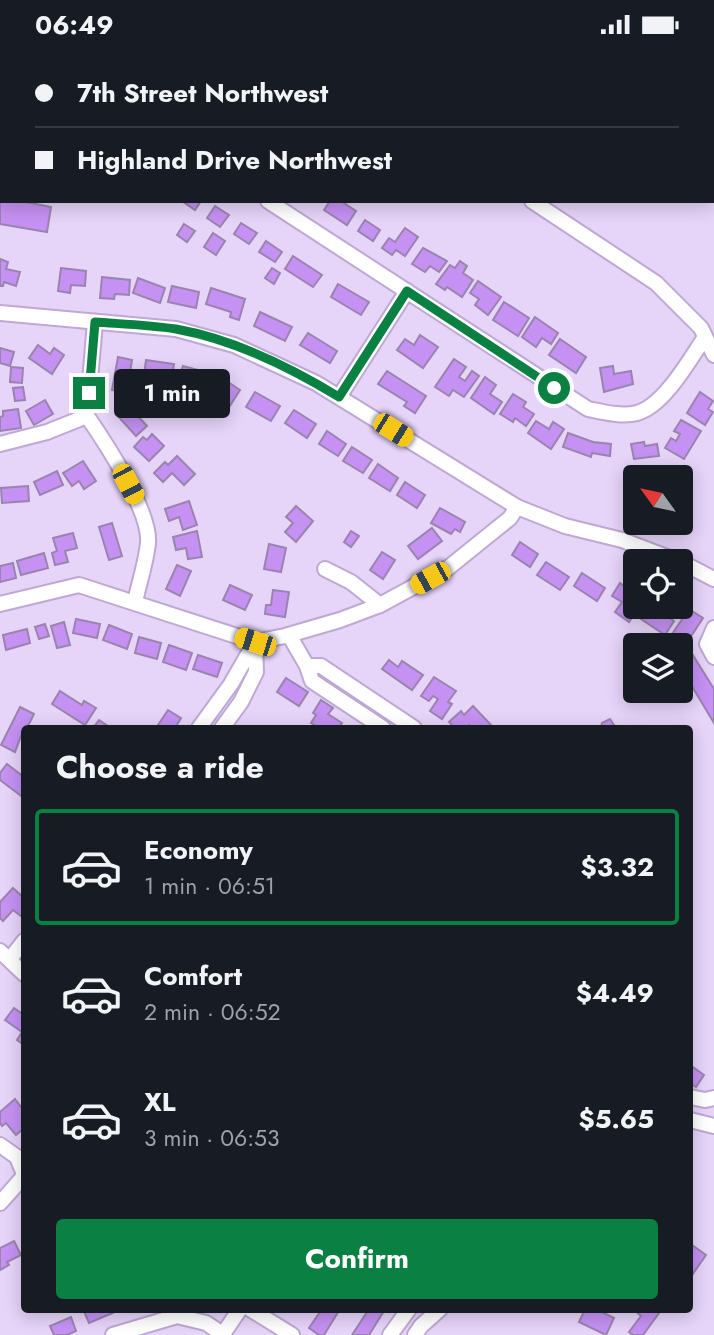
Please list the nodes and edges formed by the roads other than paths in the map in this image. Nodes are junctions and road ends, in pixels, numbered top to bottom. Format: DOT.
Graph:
graph roads {
  1 [pos="271,203"];
  2 [pos="535,203"];
  3 [pos="407,291"];
  4 [pos="0,313"];
  5 [pos="95,322"];
  6 [pos="705,337"];
  7 [pos="714,355"];
  8 [pos="339,397"];
  9 [pos="87,416"];
  10 [pos="0,444"];
  11 [pos="517,507"];
  12 [pos="646,549"];
  13 [pos="693,568"];
  14 [pos="325,569"];
  15 [pos="714,579"];
  16 [pos="135,602"];
  17 [pos="0,604"];
  18 [pos="380,605"];
  19 [pos="714,628"];
  20 [pos="289,635"];
  21 [pos="255,642"];
  22 [pos="714,657"];
  23 [pos="307,666"];
  24 [pos="201,725"];
  25 [pos="224,725"];
  26 [pos="378,725"];
  27 [pos="410,725"];
  28 [pos="693,1098"];
  29 [pos="714,1098"];
  30 [pos="693,1121"];
  31 [pos="714,1126"];
  32 [pos="0,1145"];
  33 [pos="21,1168"];
  34 [pos="21,1176"];
  35 [pos="0,1203"];
  36 [pos="173,1313"];
  37 [pos="179,1313"];
  38 [pos="237,1313"];
  39 [pos="256,1313"];
  40 [pos="406,1313"];
  41 [pos="436,1313"];
  42 [pos="113,1335"];
  43 [pos="223,1335"];
  44 [pos="292,1335"];
  45 [pos="390,1335"];
  46 [pos="415,1335"];
  1 -- 3 [label="street"];
  2 -- 6 [label="street"];
  3 -- 6 [label="street"];
  3 -- 8 [label="street"];
  4 -- 5 [label="street"];
  5 -- 8 [label="street"];
  5 -- 9 [label="street"];
  6 -- 7 [label="street"];
  8 -- 11 [label="street"];
  9 -- 10 [label="street"];
  9 -- 16 [label="street"];
  11 -- 12 [label="street"];
  11 -- 18 [label="street"];
  13 -- 15 [label="street"];
  14 -- 18 [label="street"];
  16 -- 17 [label="street"];
  16 -- 21 [label="street"];
  18 -- 20 [label="street"];
  19 -- 22 [label="street"];
  20 -- 21 [label="street"];
  20 -- 23 [label="street"];
  21 -- 24 [label="street"];
  21 -- 25 [label="street"];
  23 -- 26 [label="street"];
  23 -- 27 [label="street"];
  28 -- 29 [label="street"];
  30 -- 31 [label="street"];
  32 -- 33 [label="street"];
  34 -- 35 [label="street"];
  36 -- 42 [label="street"];
  37 -- 43 [label="street"];
  38 -- 43 [label="street"];
  39 -- 44 [label="street"];
  40 -- 45 [label="street"];
  41 -- 46 [label="street"];
}
